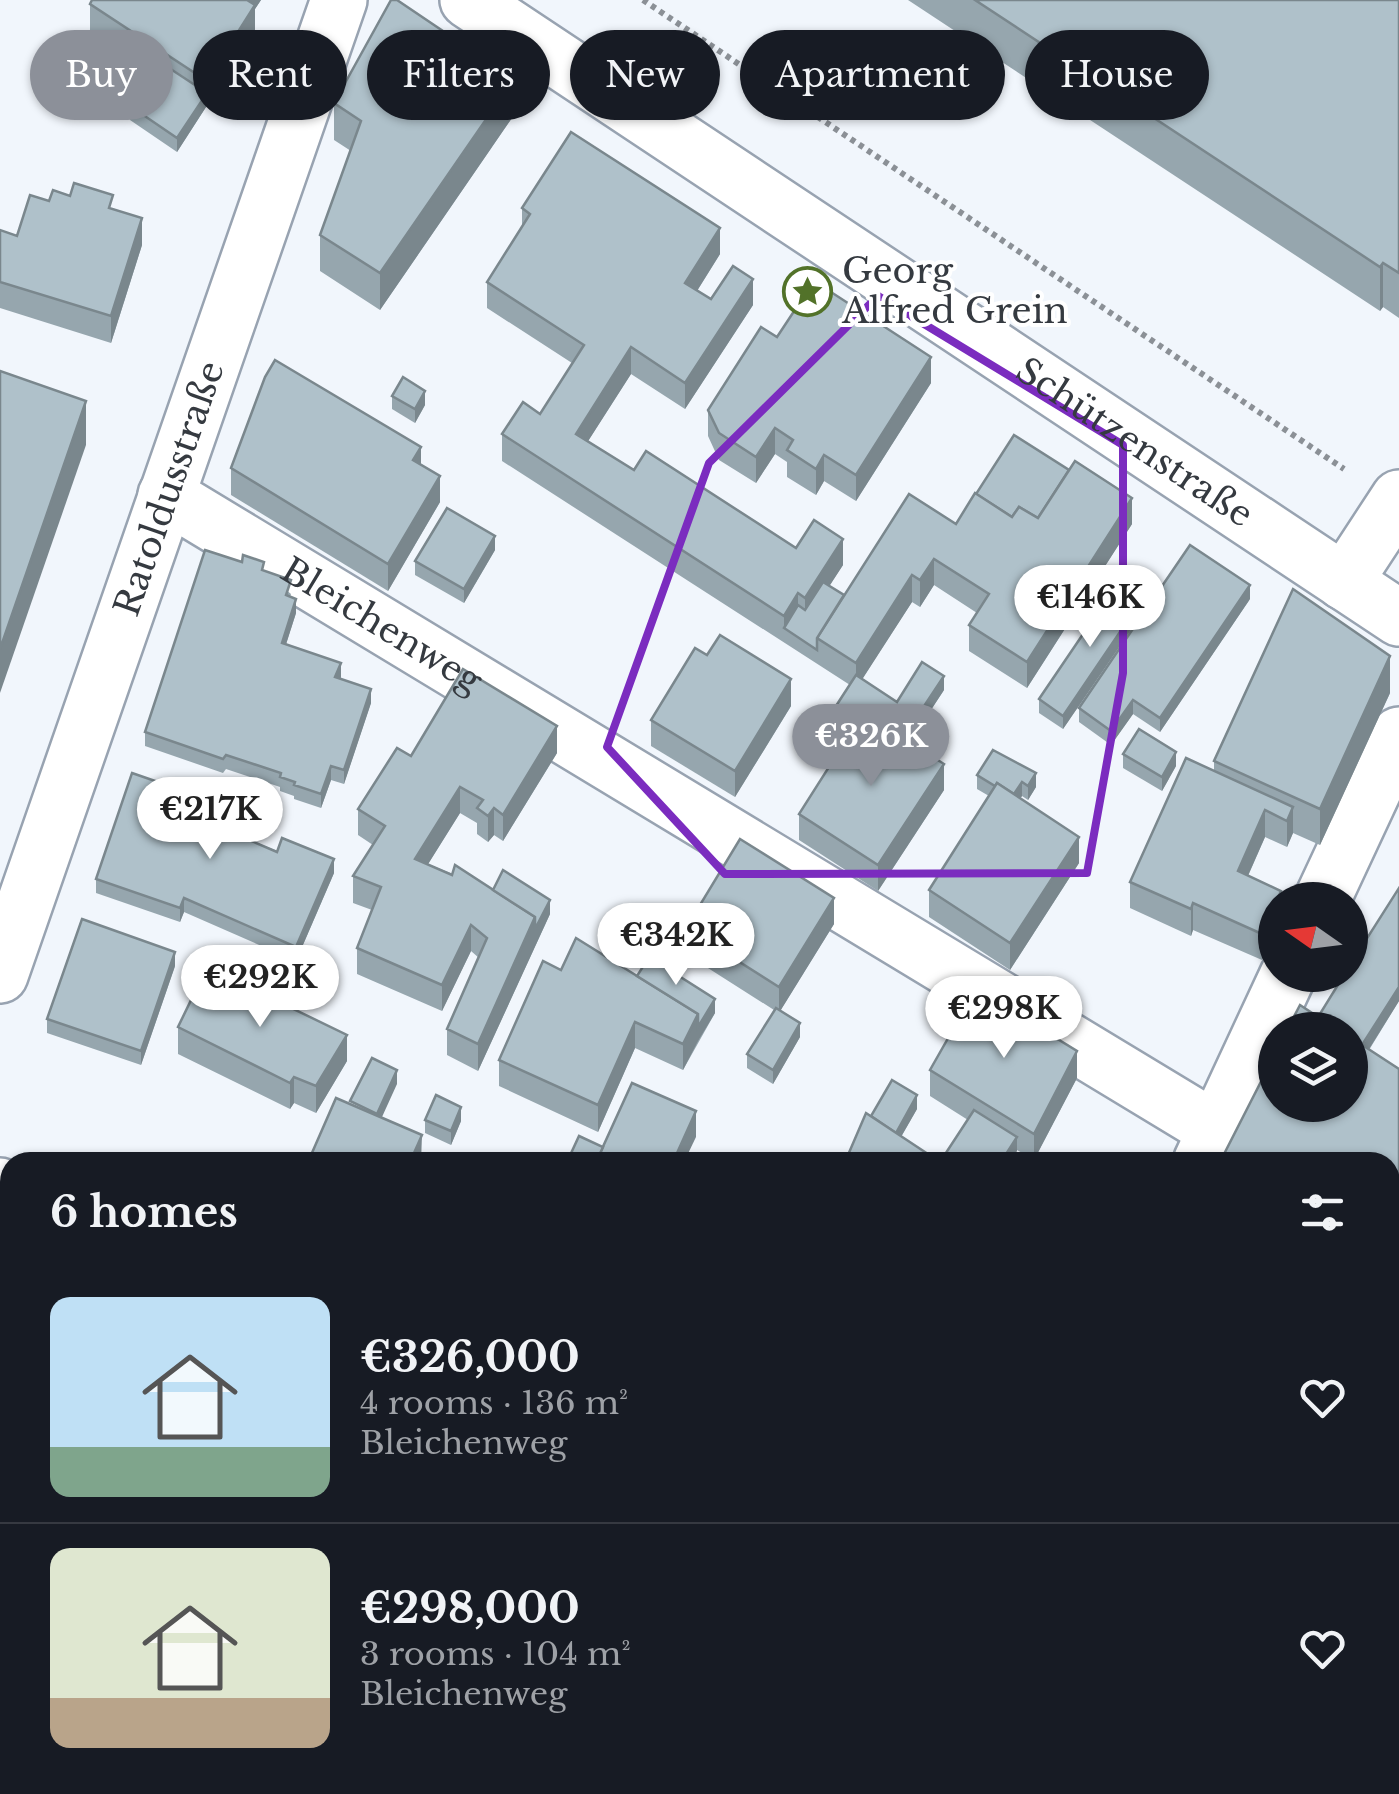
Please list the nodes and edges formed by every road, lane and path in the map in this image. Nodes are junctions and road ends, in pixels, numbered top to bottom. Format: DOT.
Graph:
graph roads {
  1 [pos="339,0"];
  2 [pos="468,0"];
  3 [pos="643,0"];
  4 [pos="166,495"];
  5 [pos="1397,501"];
  6 [pos="1344,582"];
  7 [pos="1399,618"];
  8 [pos="1399,735"];
  9 [pos="1330,882"];
  10 [pos="0,975"];
  11 [pos="1280,992"];
  12 [pos="1208,1146"];
  1 -- 4 [label="street, Ratoldusstraße"];
  2 -- 6 [label="street, Schützenstraße"];
  3 -- 5 [label="path"];
  4 -- 10 [label="street, Ratoldusstraße"];
  4 -- 12 [label="street, Bleichenweg"];
  5 -- 6 [label="street"];
  6 -- 7 [label="street, Schützenstraße"];
  8 -- 9 [label="street"];
  11 -- 12 [label="street"];
}
